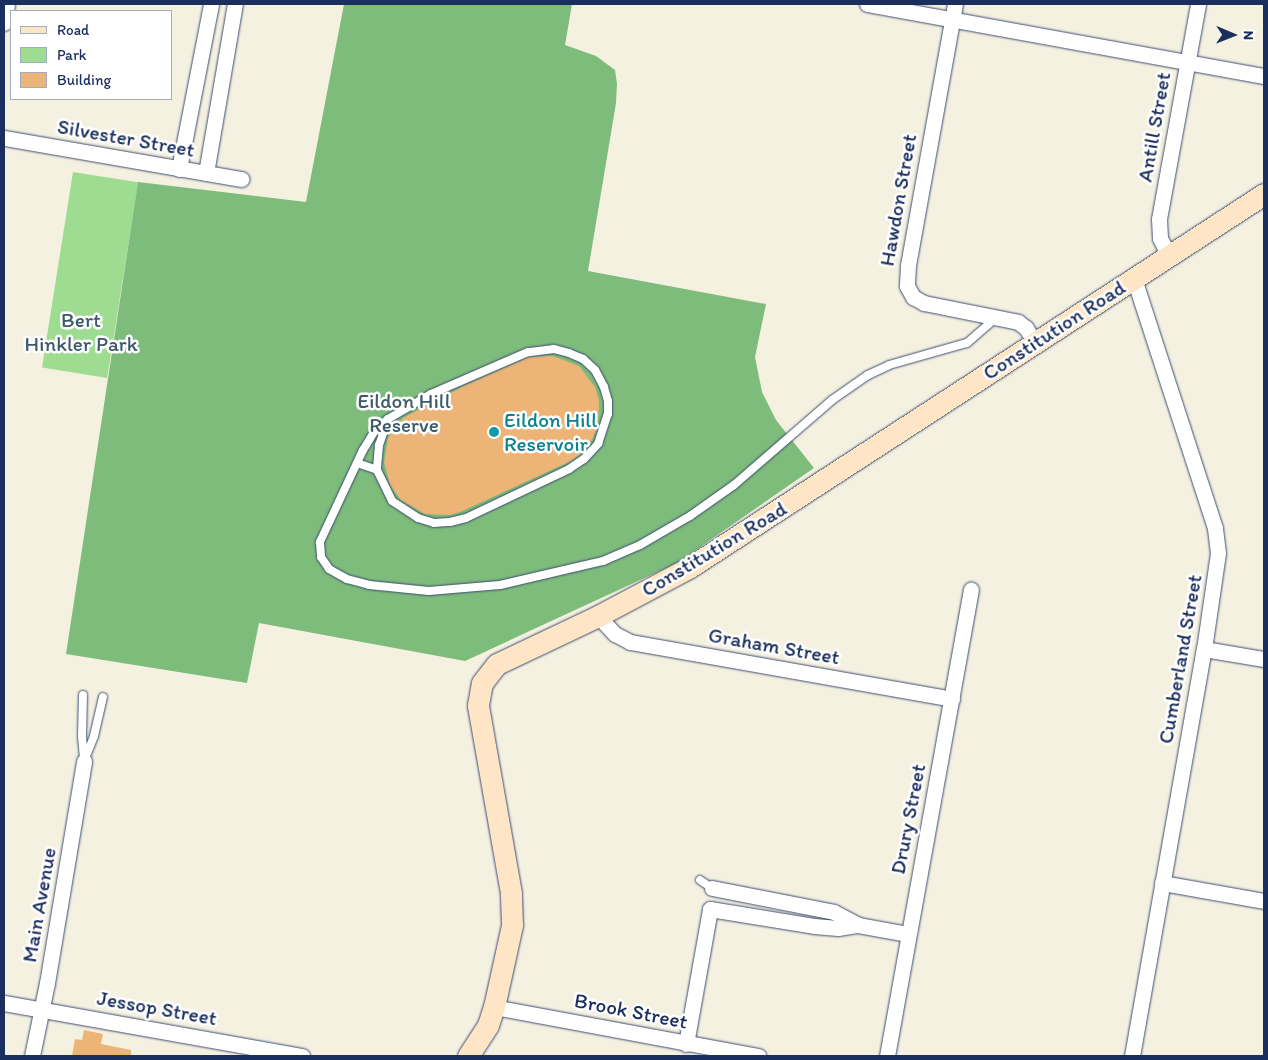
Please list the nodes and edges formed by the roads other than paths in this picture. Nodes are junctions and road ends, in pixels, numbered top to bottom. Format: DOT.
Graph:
graph roads {
  1 [pos="7,4"];
  2 [pos="211,4"];
  3 [pos="235,4"];
  4 [pos="867,4"];
  5 [pos="955,4"];
  6 [pos="1198,4"];
  7 [pos="952,19"];
  8 [pos="4,23"];
  9 [pos="1188,61"];
  10 [pos="1264,76"];
  11 [pos="4,138"];
  12 [pos="179,169"];
  13 [pos="206,173"];
  14 [pos="241,180"];
  15 [pos="1264,194"];
  16 [pos="1169,256"];
  17 [pos="1134,278"];
  18 [pos="997,317"];
  19 [pos="1035,343"];
  20 [pos="388,419"];
  21 [pos="357,463"];
  22 [pos="377,470"];
  23 [pos="971,589"];
  24 [pos="598,616"];
  25 [pos="1204,649"];
  26 [pos="1264,659"];
  27 [pos="83,694"];
  28 [pos="103,697"];
  29 [pos="952,699"];
  30 [pos="84,761"];
  31 [pos="1162,883"];
  32 [pos="706,884"];
  33 [pos="1264,901"];
  34 [pos="858,925"];
  35 [pos="908,934"];
  36 [pos="4,1002"];
  37 [pos="494,1006"];
  38 [pos="41,1009"];
  39 [pos="686,1044"];
  40 [pos="32,1056"];
  41 [pos="302,1056"];
  42 [pos="468,1056"];
  43 [pos="759,1056"];
  44 [pos="887,1056"];
  45 [pos="1132,1056"];
  1 -- 8 [label="street"];
  2 -- 12 [label="street"];
  3 -- 13 [label="street"];
  4 -- 7 [label="street"];
  5 -- 7 [label="street, Hawdon Street"];
  6 -- 9 [label="street, Antill Street"];
  7 -- 9 [label="street"];
  7 -- 18 [label="street, Hawdon Street"];
  9 -- 10 [label="street"];
  9 -- 16 [label="street, Antill Street"];
  11 -- 12 [label="street, Silvester Street"];
  12 -- 13 [label="street, Silvester Street"];
  13 -- 14 [label="street, Silvester Street"];
  15 -- 16 [label="street, Constitution Road"];
  16 -- 17 [label="street, Constitution Road"];
  17 -- 19 [label="street, Constitution Road"];
  17 -- 25 [label="street, Cumberland Street"];
  18 -- 19 [label="street, Hawdon Street"];
  18 -- 21 [label="lane"];
  19 -- 24 [label="street, Constitution Road"];
  20 -- 21 [label="lane"];
  20 -- 22 [label="lane"];
  20 -- 22 [label="lane"];
  21 -- 22 [label="lane"];
  23 -- 29 [label="street, Drury Street"];
  24 -- 29 [label="street, Graham Street"];
  24 -- 37 [label="street, Constitution Road"];
  25 -- 26 [label="street"];
  25 -- 31 [label="street, Cumberland Street"];
  27 -- 30 [label="lane, Main Avenue"];
  28 -- 30 [label="lane, Main Avenue"];
  29 -- 35 [label="street, Drury Street"];
  30 -- 38 [label="street, Main Avenue"];
  31 -- 33 [label="street"];
  31 -- 45 [label="street, Cumberland Street"];
  32 -- 34 [label="street"];
  34 -- 35 [label="street"];
  34 -- 39 [label="street"];
  35 -- 44 [label="street, Drury Street"];
  36 -- 38 [label="street, Jessop Street"];
  37 -- 39 [label="street, Brook Street"];
  37 -- 42 [label="street, Constitution Road"];
  38 -- 40 [label="street, Main Avenue"];
  38 -- 41 [label="street, Jessop Street"];
  39 -- 43 [label="street, Brook Street"];
}
